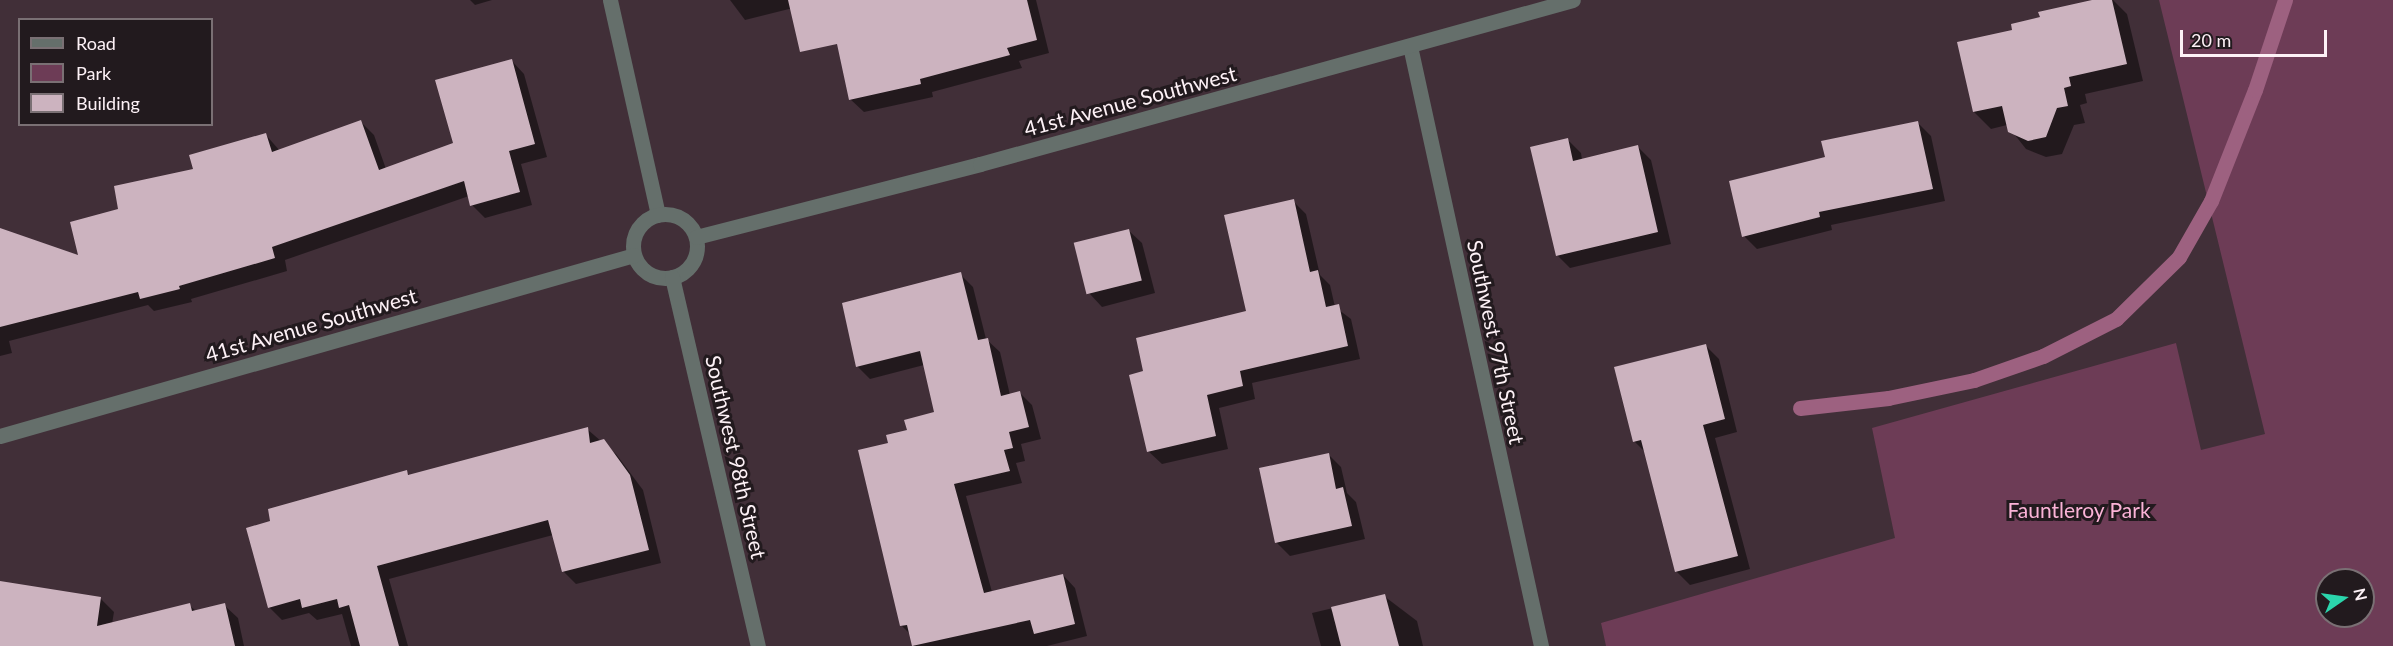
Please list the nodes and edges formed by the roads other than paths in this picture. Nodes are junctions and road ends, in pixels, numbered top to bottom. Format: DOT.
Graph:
graph roads {
  1 [pos="610,0"];
  2 [pos="1573,0"];
  3 [pos="1410,46"];
  4 [pos="658,215"];
  5 [pos="696,237"];
  6 [pos="634,255"];
  7 [pos="672,277"];
  8 [pos="0,436"];
  9 [pos="758,646"];
  10 [pos="1542,646"];
  1 -- 4 [label="street"];
  2 -- 3 [label="street, 41st Avenue Southwest"];
  3 -- 5 [label="street, 41st Avenue Southwest"];
  3 -- 10 [label="street, Southwest 97th Street"];
  4 -- 5 [label="street"];
  4 -- 6 [label="street"];
  5 -- 7 [label="street"];
  6 -- 7 [label="street"];
  6 -- 8 [label="street, 41st Avenue Southwest"];
  7 -- 9 [label="street, Southwest 98th Street"];
}
